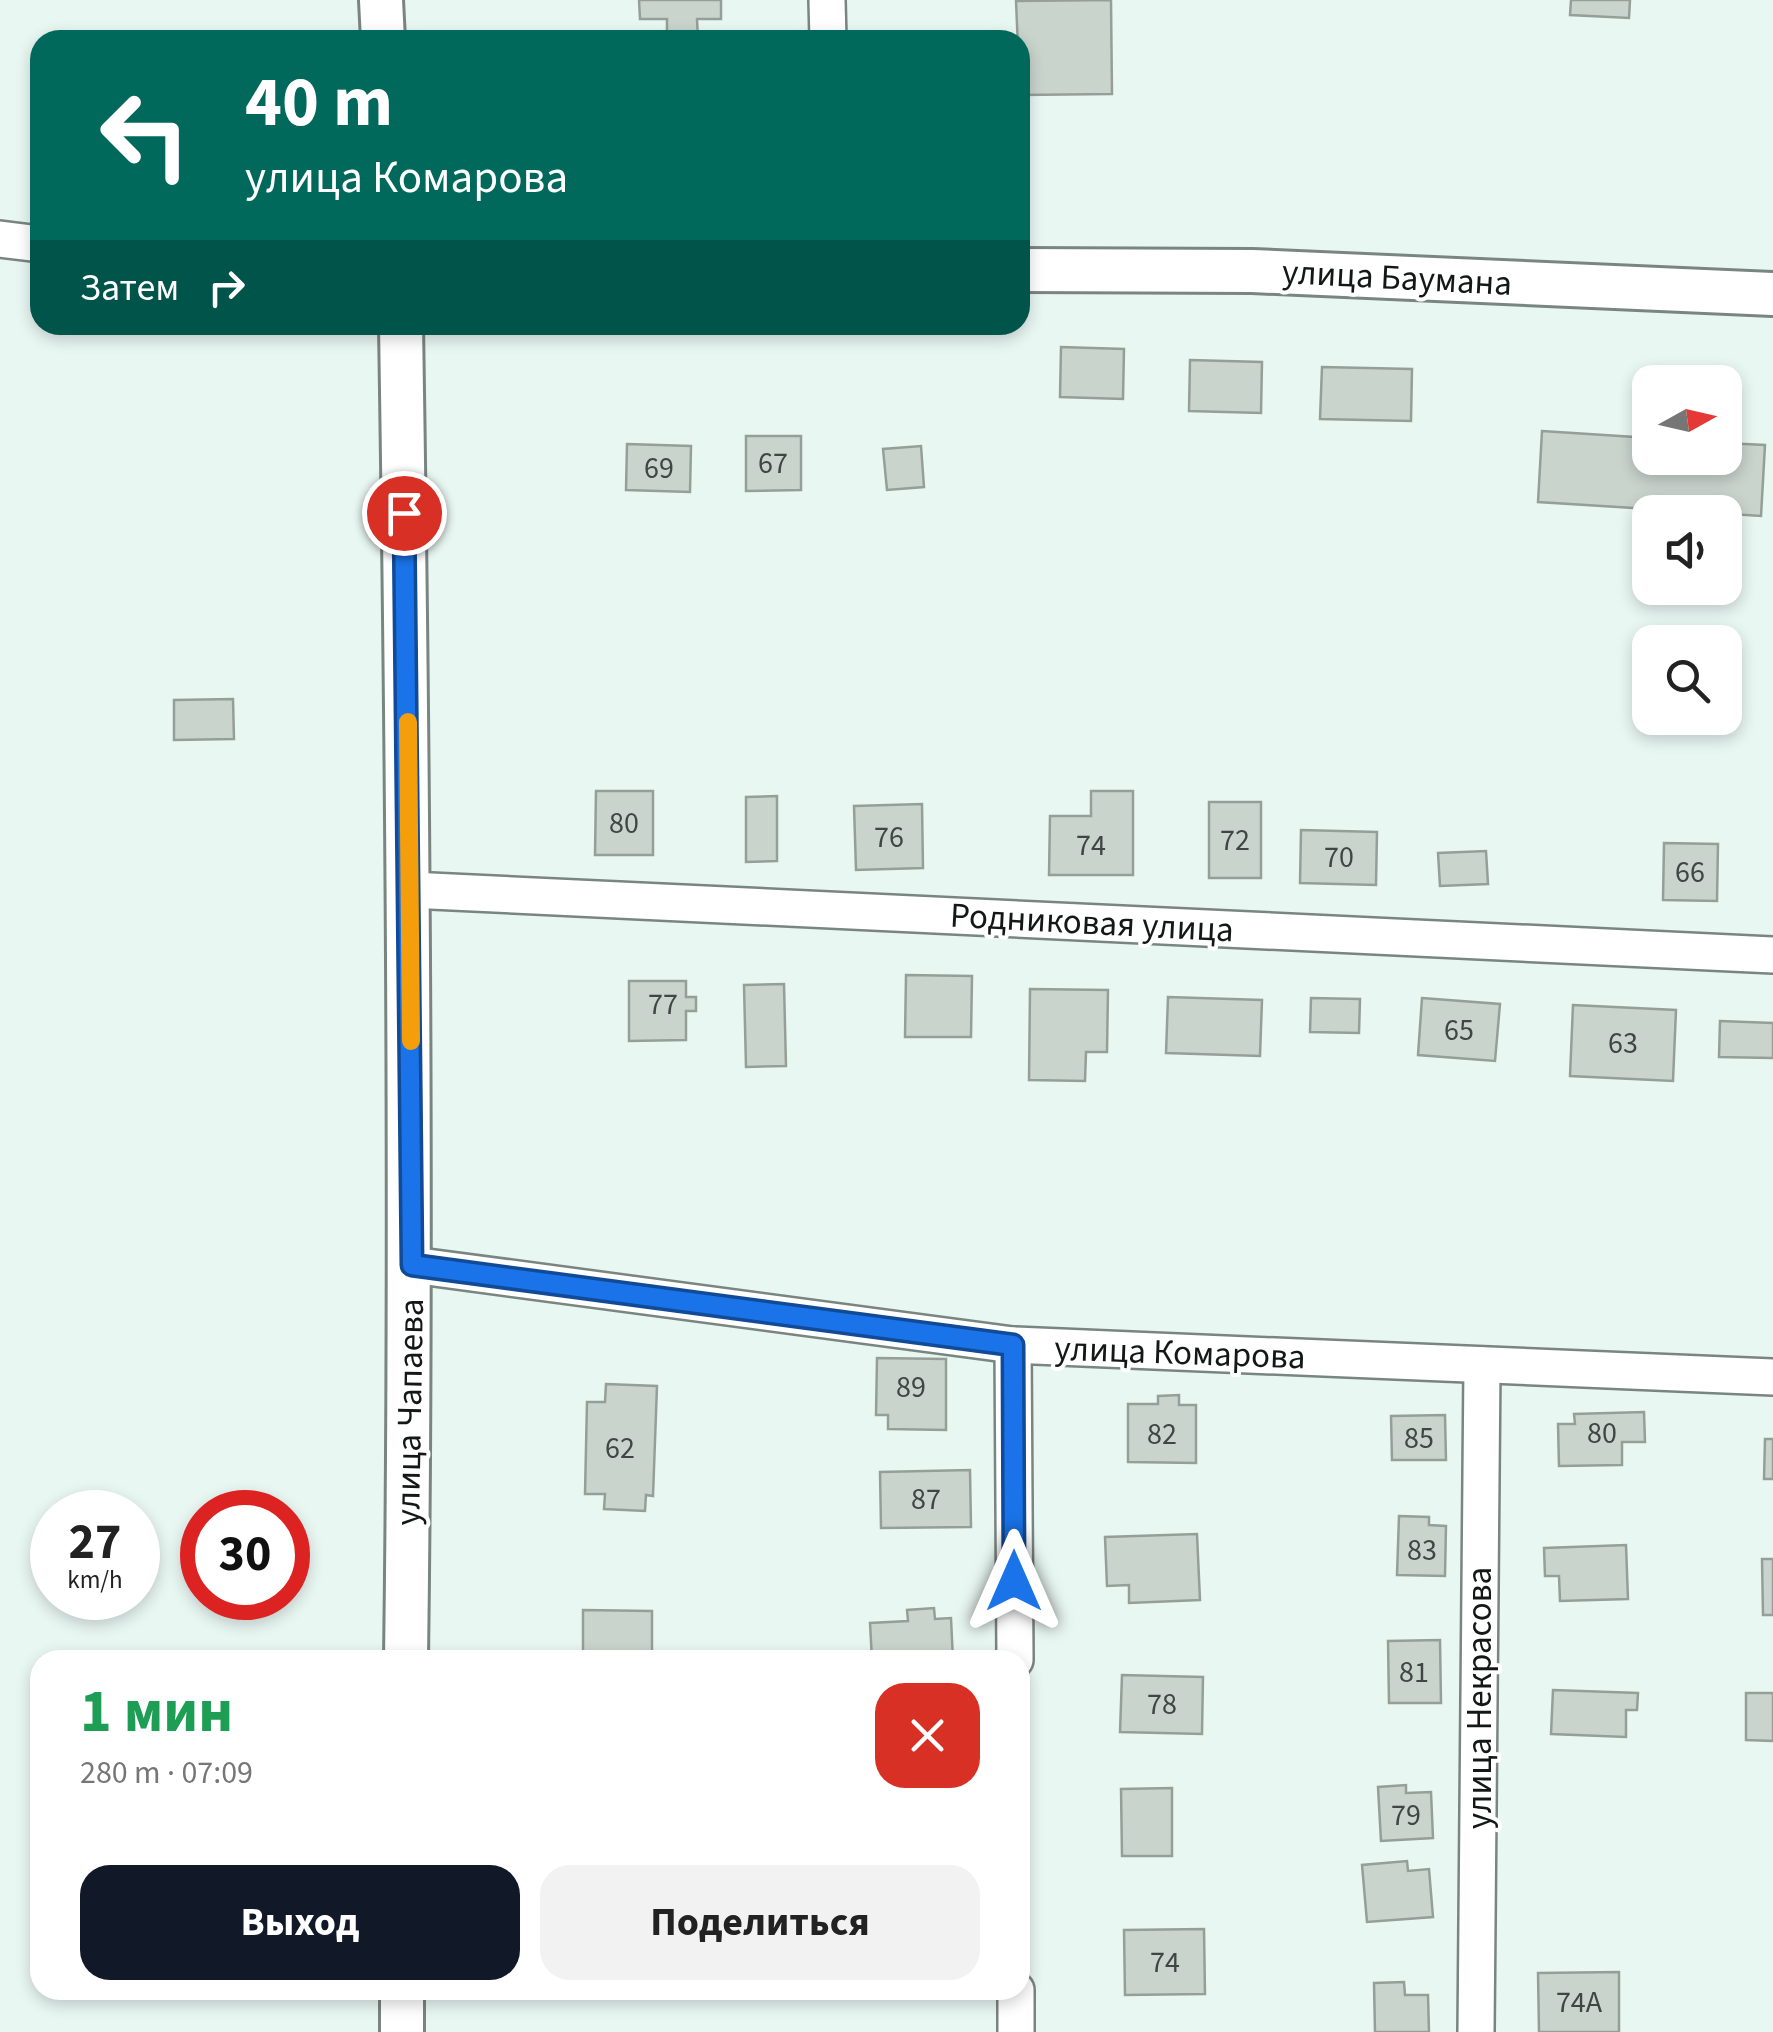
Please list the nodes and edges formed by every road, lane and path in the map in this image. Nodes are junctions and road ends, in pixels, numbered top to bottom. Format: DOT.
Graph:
graph roads {
  1 [pos="381,0"];
  2 [pos="827,0"];
  3 [pos="382,30"];
  4 [pos="828,30"];
  5 [pos="0,239"];
  6 [pos="30,243"];
  7 [pos="1030,270"];
  8 [pos="1773,294"];
  9 [pos="400,335"];
  10 [pos="410,890"];
  11 [pos="1773,955"];
  12 [pos="412,1265"];
  13 [pos="1013,1345"];
  14 [pos="1482,1365"];
  15 [pos="1773,1377"];
  16 [pos="406,1650"];
  17 [pos="1014,1650"];
  18 [pos="402,2000"];
  19 [pos="1016,2000"];
  20 [pos="402,2032"];
  21 [pos="1016,2032"];
  22 [pos="1476,2032"];
  1 -- 3 [label="street"];
  2 -- 4 [label="street"];
  5 -- 6 [label="street"];
  7 -- 8 [label="street, улица Баумана"];
  9 -- 10 [label="street, улица Чапаева"];
  10 -- 11 [label="street, Родниковая улица"];
  10 -- 12 [label="street, улица Чапаева"];
  12 -- 13 [label="street, улица Комарова"];
  12 -- 16 [label="street, улица Чапаева"];
  13 -- 14 [label="street, улица Комарова"];
  13 -- 17 [label="street"];
  14 -- 15 [label="street, улица Комарова"];
  14 -- 22 [label="street, улица Некрасова"];
  18 -- 20 [label="street"];
  19 -- 21 [label="street"];
}
